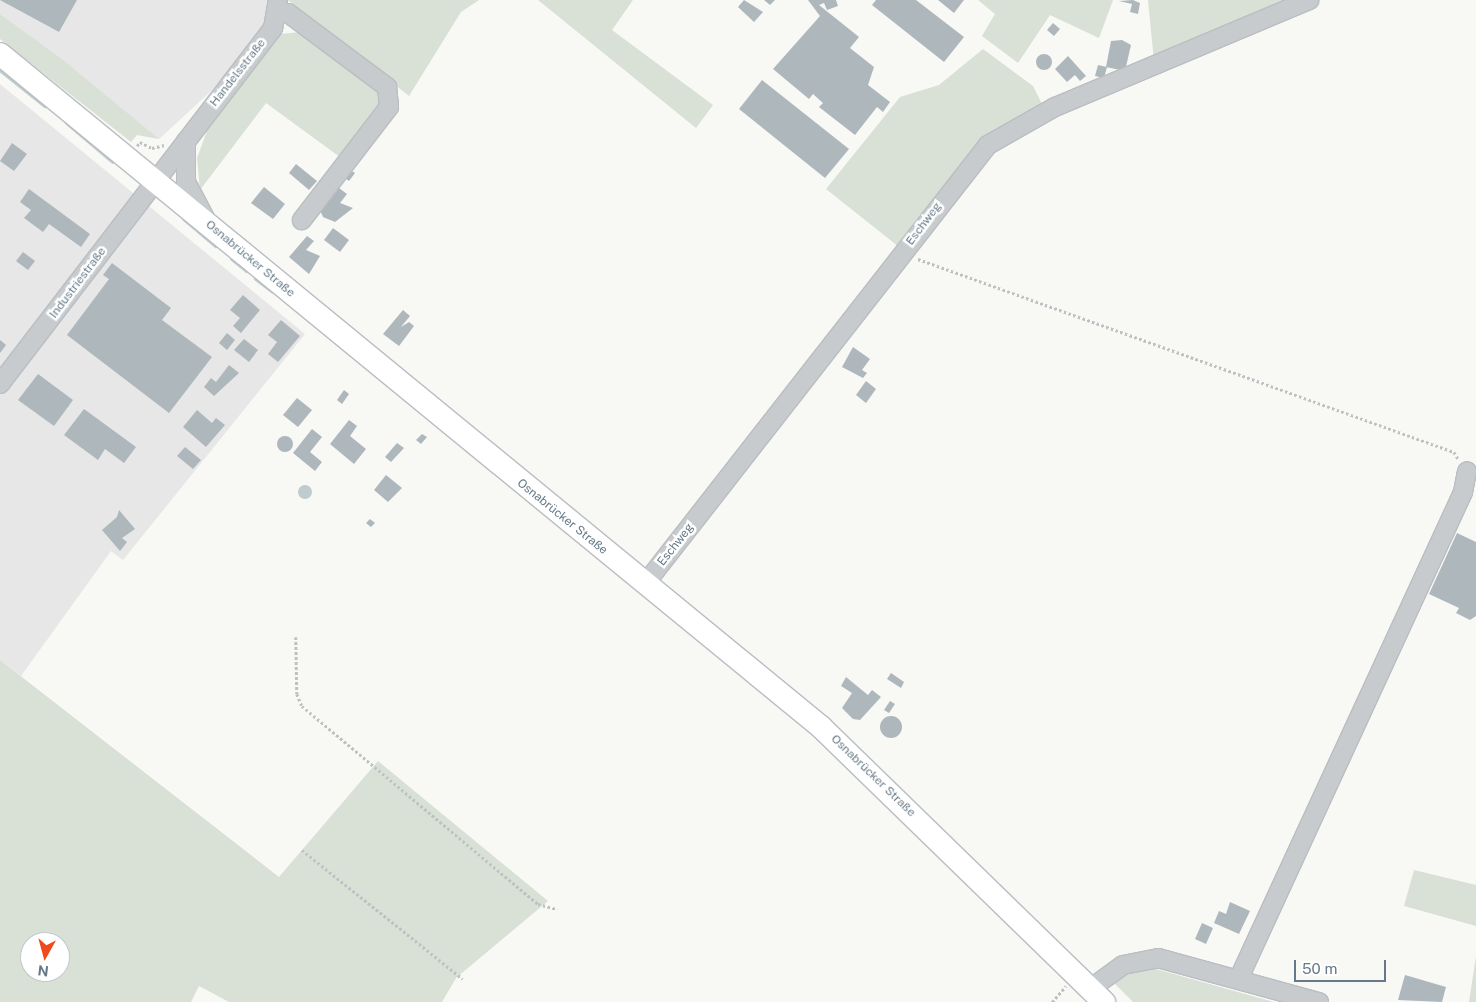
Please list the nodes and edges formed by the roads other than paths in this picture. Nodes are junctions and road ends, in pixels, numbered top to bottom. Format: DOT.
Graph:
graph roads {
  1 [pos="1309,0"];
  2 [pos="279,6"];
  3 [pos="0,54"];
  4 [pos="186,141"];
  5 [pos="156,181"];
  6 [pos="302,220"];
  7 [pos="210,226"];
  8 [pos="0,384"];
  9 [pos="1467,471"];
  10 [pos="645,584"];
  11 [pos="1239,978"];
  12 [pos="1088,994"];
  13 [pos="1320,1002"];
  1 -- 10 [label="street, Eschweg"];
  2 -- 4 [label="street, Handelsstraße"];
  2 -- 6 [label="street"];
  3 -- 5 [label="main road, Osnabrücker Straße"];
  4 -- 5 [label="street, Handelsstraße"];
  4 -- 7 [label="street"];
  5 -- 7 [label="main road, Osnabrücker Straße"];
  5 -- 8 [label="street, Industriestraße"];
  7 -- 10 [label="main road, Osnabrücker Straße"];
  9 -- 11 [label="street"];
  10 -- 12 [label="main road, Osnabrücker Straße"];
  11 -- 12 [label="street"];
  11 -- 13 [label="street"];
}
